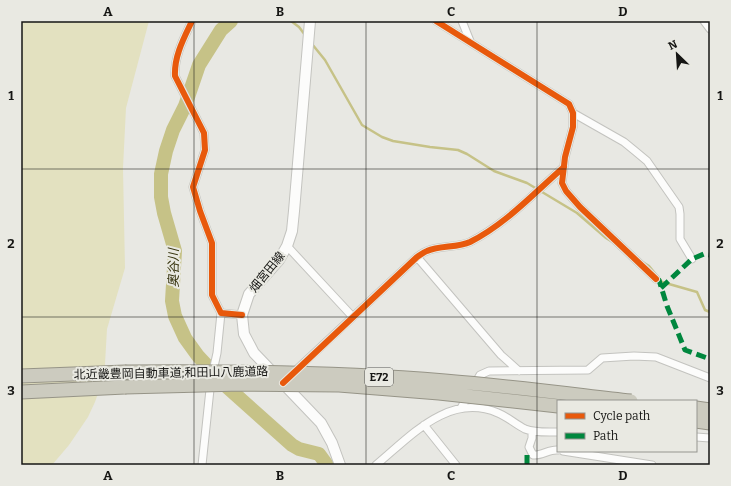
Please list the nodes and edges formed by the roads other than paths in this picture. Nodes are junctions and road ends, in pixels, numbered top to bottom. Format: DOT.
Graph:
graph roads {
  1 [pos="192,21"];
  2 [pos="310,21"];
  3 [pos="436,21"];
  4 [pos="462,21"];
  5 [pos="704,21"];
  6 [pos="710,29"];
  7 [pos="470,41"];
  8 [pos="573,113"];
  9 [pos="564,167"];
  10 [pos="287,246"];
  11 [pos="417,257"];
  12 [pos="692,258"];
  13 [pos="656,279"];
  14 [pos="220,313"];
  15 [pos="242,315"];
  16 [pos="352,316"];
  17 [pos="519,371"];
  18 [pos="21,376"];
  19 [pos="710,378"];
  20 [pos="283,383"];
  21 [pos="21,392"];
  22 [pos="622,400"];
  23 [pos="557,406"];
  24 [pos="461,408"];
  25 [pos="697,408"];
  26 [pos="710,410"];
  27 [pos="697,421"];
  28 [pos="710,423"];
  29 [pos="424,425"];
  30 [pos="532,432"];
  31 [pos="557,432"];
  32 [pos="697,437"];
  33 [pos="710,438"];
  34 [pos="557,450"];
  35 [pos="569,452"];
  36 [pos="202,465"];
  37 [pos="340,465"];
  38 [pos="376,465"];
  39 [pos="456,465"];
  40 [pos="652,465"];
  1 -- 14 [label="street"];
  2 -- 10 [label="main road, 畑宮田線"];
  3 -- 7 [label="street"];
  4 -- 7 [label="street"];
  5 -- 6 [label="street"];
  7 -- 8 [label="street"];
  8 -- 9 [label="street"];
  8 -- 12 [label="street"];
  9 -- 11 [label="street"];
  9 -- 13 [label="street"];
  10 -- 15 [label="main road, 畑宮田線"];
  10 -- 16 [label="street"];
  11 -- 16 [label="street"];
  11 -- 17 [label="street"];
  14 -- 15 [label="street"];
  14 -- 36 [label="street"];
  15 -- 20 [label="main road, 畑宮田線"];
  16 -- 20 [label="street"];
  17 -- 19 [label="street"];
  17 -- 24 [label="street"];
  18 -- 22 [label="highway, 北近畿豊岡自動車道;和田山八鹿道路 / E72, bridge"];
  20 -- 37 [label="main road, 畑宮田線"];
  21 -- 23 [label="highway, 北近畿豊岡自動車道;和田山八鹿道路 / E72, bridge"];
  24 -- 29 [label="street"];
  24 -- 30 [label="street"];
  25 -- 26 [label="highway"];
  27 -- 28 [label="highway"];
  29 -- 38 [label="street"];
  29 -- 39 [label="street"];
  30 -- 31 [label="street"];
  30 -- 34 [label="street"];
  32 -- 33 [label="street"];
  35 -- 40 [label="street"];
}
